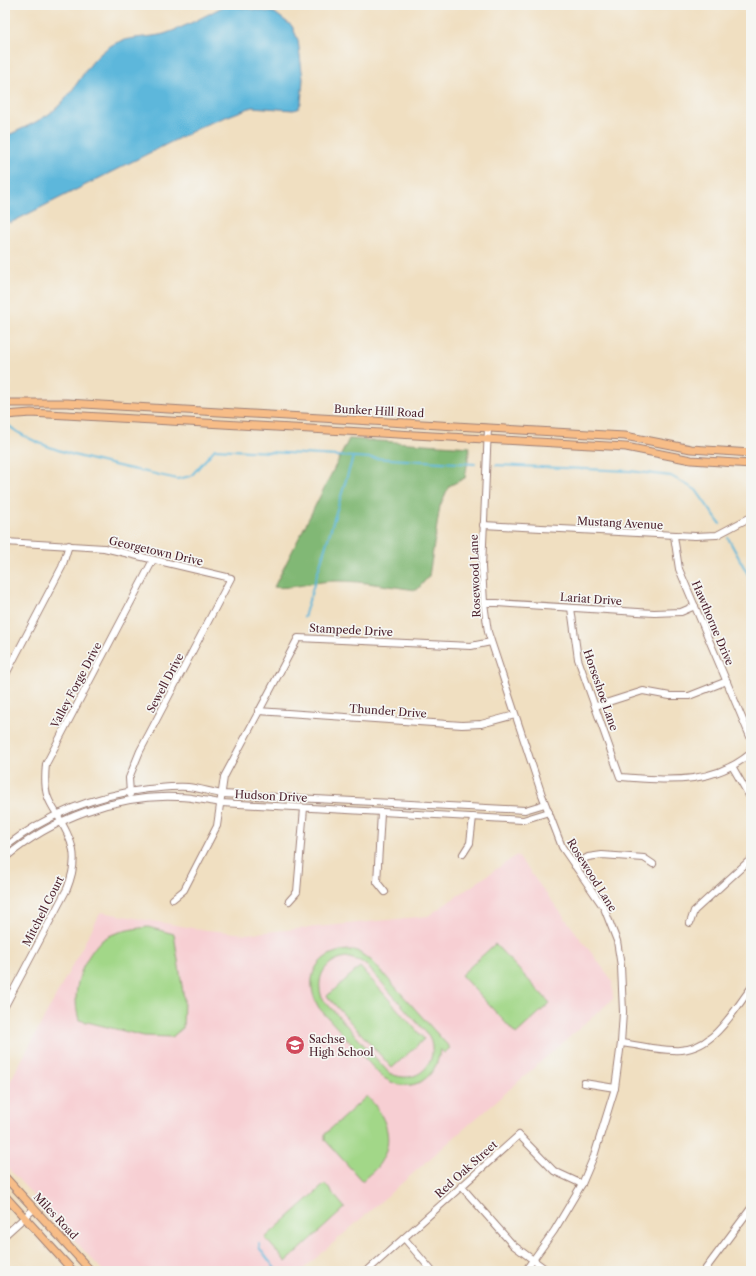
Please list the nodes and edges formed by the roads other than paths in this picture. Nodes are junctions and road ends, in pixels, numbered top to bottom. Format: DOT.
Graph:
graph roads {
  1 [pos="5,403"];
  2 [pos="5,414"];
  3 [pos="488,428"];
  4 [pos="487,439"];
  5 [pos="751,453"];
  6 [pos="751,464"];
  7 [pos="751,517"];
  8 [pos="483,525"];
  9 [pos="674,536"];
  10 [pos="5,542"];
  11 [pos="69,545"];
  12 [pos="153,560"];
  13 [pos="231,578"];
  14 [pos="484,603"];
  15 [pos="695,606"];
  16 [pos="571,608"];
  17 [pos="491,642"];
  18 [pos="5,676"];
  19 [pos="727,681"];
  20 [pos="596,706"];
  21 [pos="258,711"];
  22 [pos="515,715"];
  23 [pos="751,739"];
  24 [pos="751,753"];
  25 [pos="732,766"];
  26 [pos="130,791"];
  27 [pos="222,794"];
  28 [pos="751,799"];
  29 [pos="131,800"];
  30 [pos="221,803"];
  31 [pos="546,804"];
  32 [pos="304,808"];
  33 [pos="549,812"];
  34 [pos="381,813"];
  35 [pos="57,814"];
  36 [pos="473,817"];
  37 [pos="61,822"];
  38 [pos="5,847"];
  39 [pos="463,854"];
  40 [pos="5,858"];
  41 [pos="751,859"];
  42 [pos="653,864"];
  43 [pos="574,866"];
  44 [pos="385,892"];
  45 [pos="173,899"];
  46 [pos="289,901"];
  47 [pos="690,922"];
  48 [pos="751,988"];
  49 [pos="5,1006"];
  50 [pos="621,1043"];
  51 [pos="584,1083"];
  52 [pos="615,1088"];
  53 [pos="5,1177"];
  54 [pos="582,1184"];
  55 [pos="461,1186"];
  56 [pos="5,1196"];
  57 [pos="751,1208"];
  58 [pos="34,1209"];
  59 [pos="24,1218"];
  60 [pos="5,1235"];
  61 [pos="404,1238"];
  62 [pos="534,1260"];
  63 [pos="73,1271"];
  64 [pos="91,1271"];
  65 [pos="367,1271"];
  66 [pos="432,1271"];
  67 [pos="525,1271"];
  68 [pos="548,1271"];
  69 [pos="704,1271"];
  1 -- 3 [label="main road, Bunker Hill Road"];
  2 -- 4 [label="main road, Bunker Hill Road"];
  3 -- 4 [label="street, Rosewood Lane"];
  3 -- 5 [label="main road, Bunker Hill Road"];
  4 -- 6 [label="main road, Bunker Hill Road"];
  4 -- 8 [label="street, Rosewood Lane"];
  7 -- 9 [label="street, Mustang Avenue"];
  8 -- 9 [label="street, Mustang Avenue"];
  8 -- 14 [label="street, Rosewood Lane"];
  9 -- 15 [label="street, Hawthorne Drive"];
  10 -- 11 [label="street, Georgetown Drive"];
  11 -- 12 [label="street, Georgetown Drive"];
  11 -- 18 [label="street"];
  12 -- 13 [label="street, Georgetown Drive"];
  12 -- 35 [label="street, Valley Forge Drive"];
  13 -- 26 [label="street, Sewell Drive"];
  14 -- 16 [label="street, Lariat Drive"];
  14 -- 17 [label="street, Rosewood Lane"];
  15 -- 16 [label="street, Lariat Drive"];
  15 -- 19 [label="street, Hawthorne Drive"];
  16 -- 20 [label="street, Horseshoe Lane"];
  17 -- 21 [label="street, Stampede Drive"];
  17 -- 22 [label="street, Rosewood Lane"];
  19 -- 20 [label="street"];
  19 -- 23 [label="street, Hawthorne Drive"];
  20 -- 25 [label="street, Horseshoe Lane"];
  21 -- 22 [label="street, Thunder Drive"];
  21 -- 27 [label="street, Stampede Drive"];
  22 -- 31 [label="street, Rosewood Lane"];
  24 -- 25 [label="street"];
  25 -- 28 [label="street"];
  26 -- 27 [label="street, Hudson Drive"];
  26 -- 29 [label="street, Sewell Drive"];
  26 -- 35 [label="street, Hudson Drive"];
  27 -- 30 [label="street, Stampede Drive"];
  27 -- 31 [label="street, Hudson Drive"];
  29 -- 30 [label="street, Hudson Drive"];
  29 -- 37 [label="street, Hudson Drive"];
  30 -- 32 [label="street, Hudson Drive"];
  30 -- 45 [label="street, Stampede Drive"];
  31 -- 33 [label="street, Rosewood Lane"];
  32 -- 34 [label="street, Hudson Drive"];
  32 -- 46 [label="street"];
  33 -- 36 [label="street, Hudson Drive"];
  33 -- 43 [label="street, Rosewood Lane"];
  34 -- 36 [label="street, Hudson Drive"];
  34 -- 44 [label="street"];
  35 -- 37 [label="street, Valley Forge Drive"];
  35 -- 38 [label="street, Hudson Drive"];
  36 -- 39 [label="street"];
  37 -- 40 [label="street, Hudson Drive"];
  37 -- 49 [label="street, Mitchell Court"];
  41 -- 47 [label="street"];
  42 -- 43 [label="street"];
  43 -- 50 [label="street, Rosewood Lane"];
  48 -- 50 [label="street"];
  50 -- 52 [label="street, Rosewood Lane"];
  51 -- 52 [label="street"];
  52 -- 54 [label="street, Rosewood Lane"];
  53 -- 58 [label="main road, Miles Road"];
  54 -- 55 [label="street, Red Oak Street"];
  54 -- 62 [label="street, Rosewood Lane"];
  55 -- 61 [label="street, Red Oak Street"];
  55 -- 62 [label="street"];
  56 -- 59 [label="main road"];
  57 -- 69 [label="street"];
  58 -- 59 [label="street"];
  58 -- 64 [label="main road, Miles Road"];
  59 -- 60 [label="street"];
  59 -- 63 [label="main road"];
  61 -- 65 [label="street, Red Oak Street"];
  61 -- 66 [label="street"];
  62 -- 67 [label="street, Rosewood Lane"];
  62 -- 68 [label="street"];
}
